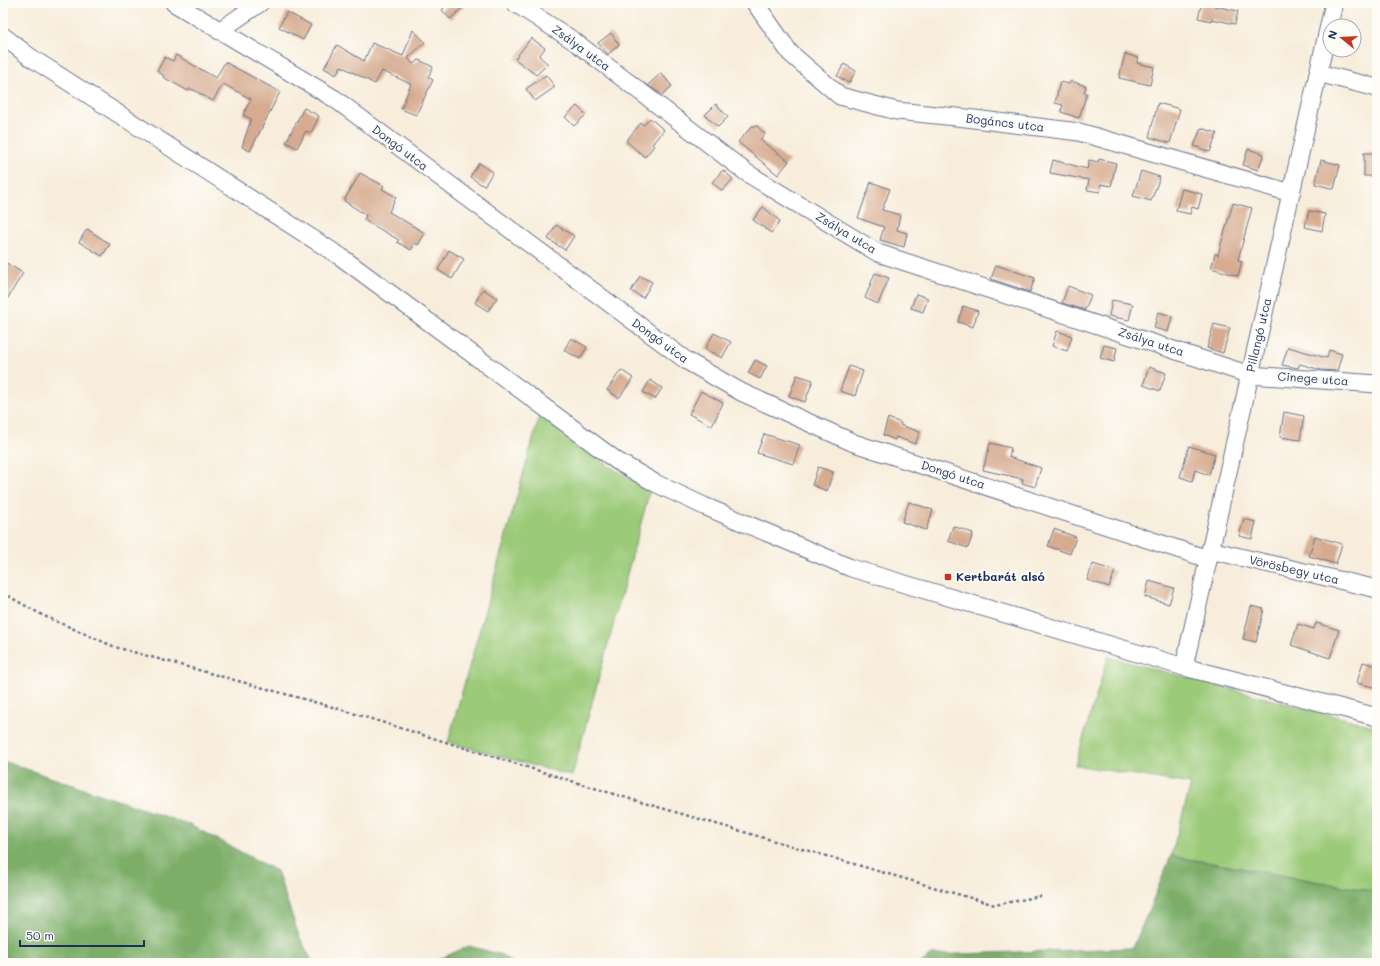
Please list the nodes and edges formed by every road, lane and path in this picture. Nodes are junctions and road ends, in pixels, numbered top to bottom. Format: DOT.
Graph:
graph roads {
  1 [pos="174,3"];
  2 [pos="260,3"];
  3 [pos="515,3"];
  4 [pos="755,3"];
  5 [pos="1334,3"];
  6 [pos="219,31"];
  7 [pos="3,36"];
  8 [pos="1318,73"];
  9 [pos="1377,88"];
  10 [pos="1291,193"];
  11 [pos="1250,375"];
  12 [pos="1377,384"];
  13 [pos="1209,554"];
  14 [pos="1377,589"];
  15 [pos="3,593"];
  16 [pos="1184,667"];
  17 [pos="1377,717"];
  18 [pos="1041,896"];
  1 -- 6 [label="street, Dongó utca"];
  2 -- 6 [label="street"];
  3 -- 11 [label="street, Zsálya utca"];
  4 -- 10 [label="street, Bogáncs utca"];
  5 -- 8 [label="street, Pillangó utca"];
  6 -- 13 [label="street, Dongó utca"];
  7 -- 16 [label="street"];
  8 -- 9 [label="street"];
  8 -- 10 [label="street, Pillangó utca"];
  10 -- 11 [label="street, Pillangó utca"];
  11 -- 12 [label="street, Cinege utca"];
  11 -- 13 [label="street, Pillangó utca"];
  13 -- 14 [label="street, Vörösbegy utca"];
  13 -- 16 [label="street, Pillangó utca"];
  15 -- 18 [label="path"];
  16 -- 17 [label="street"];
}
